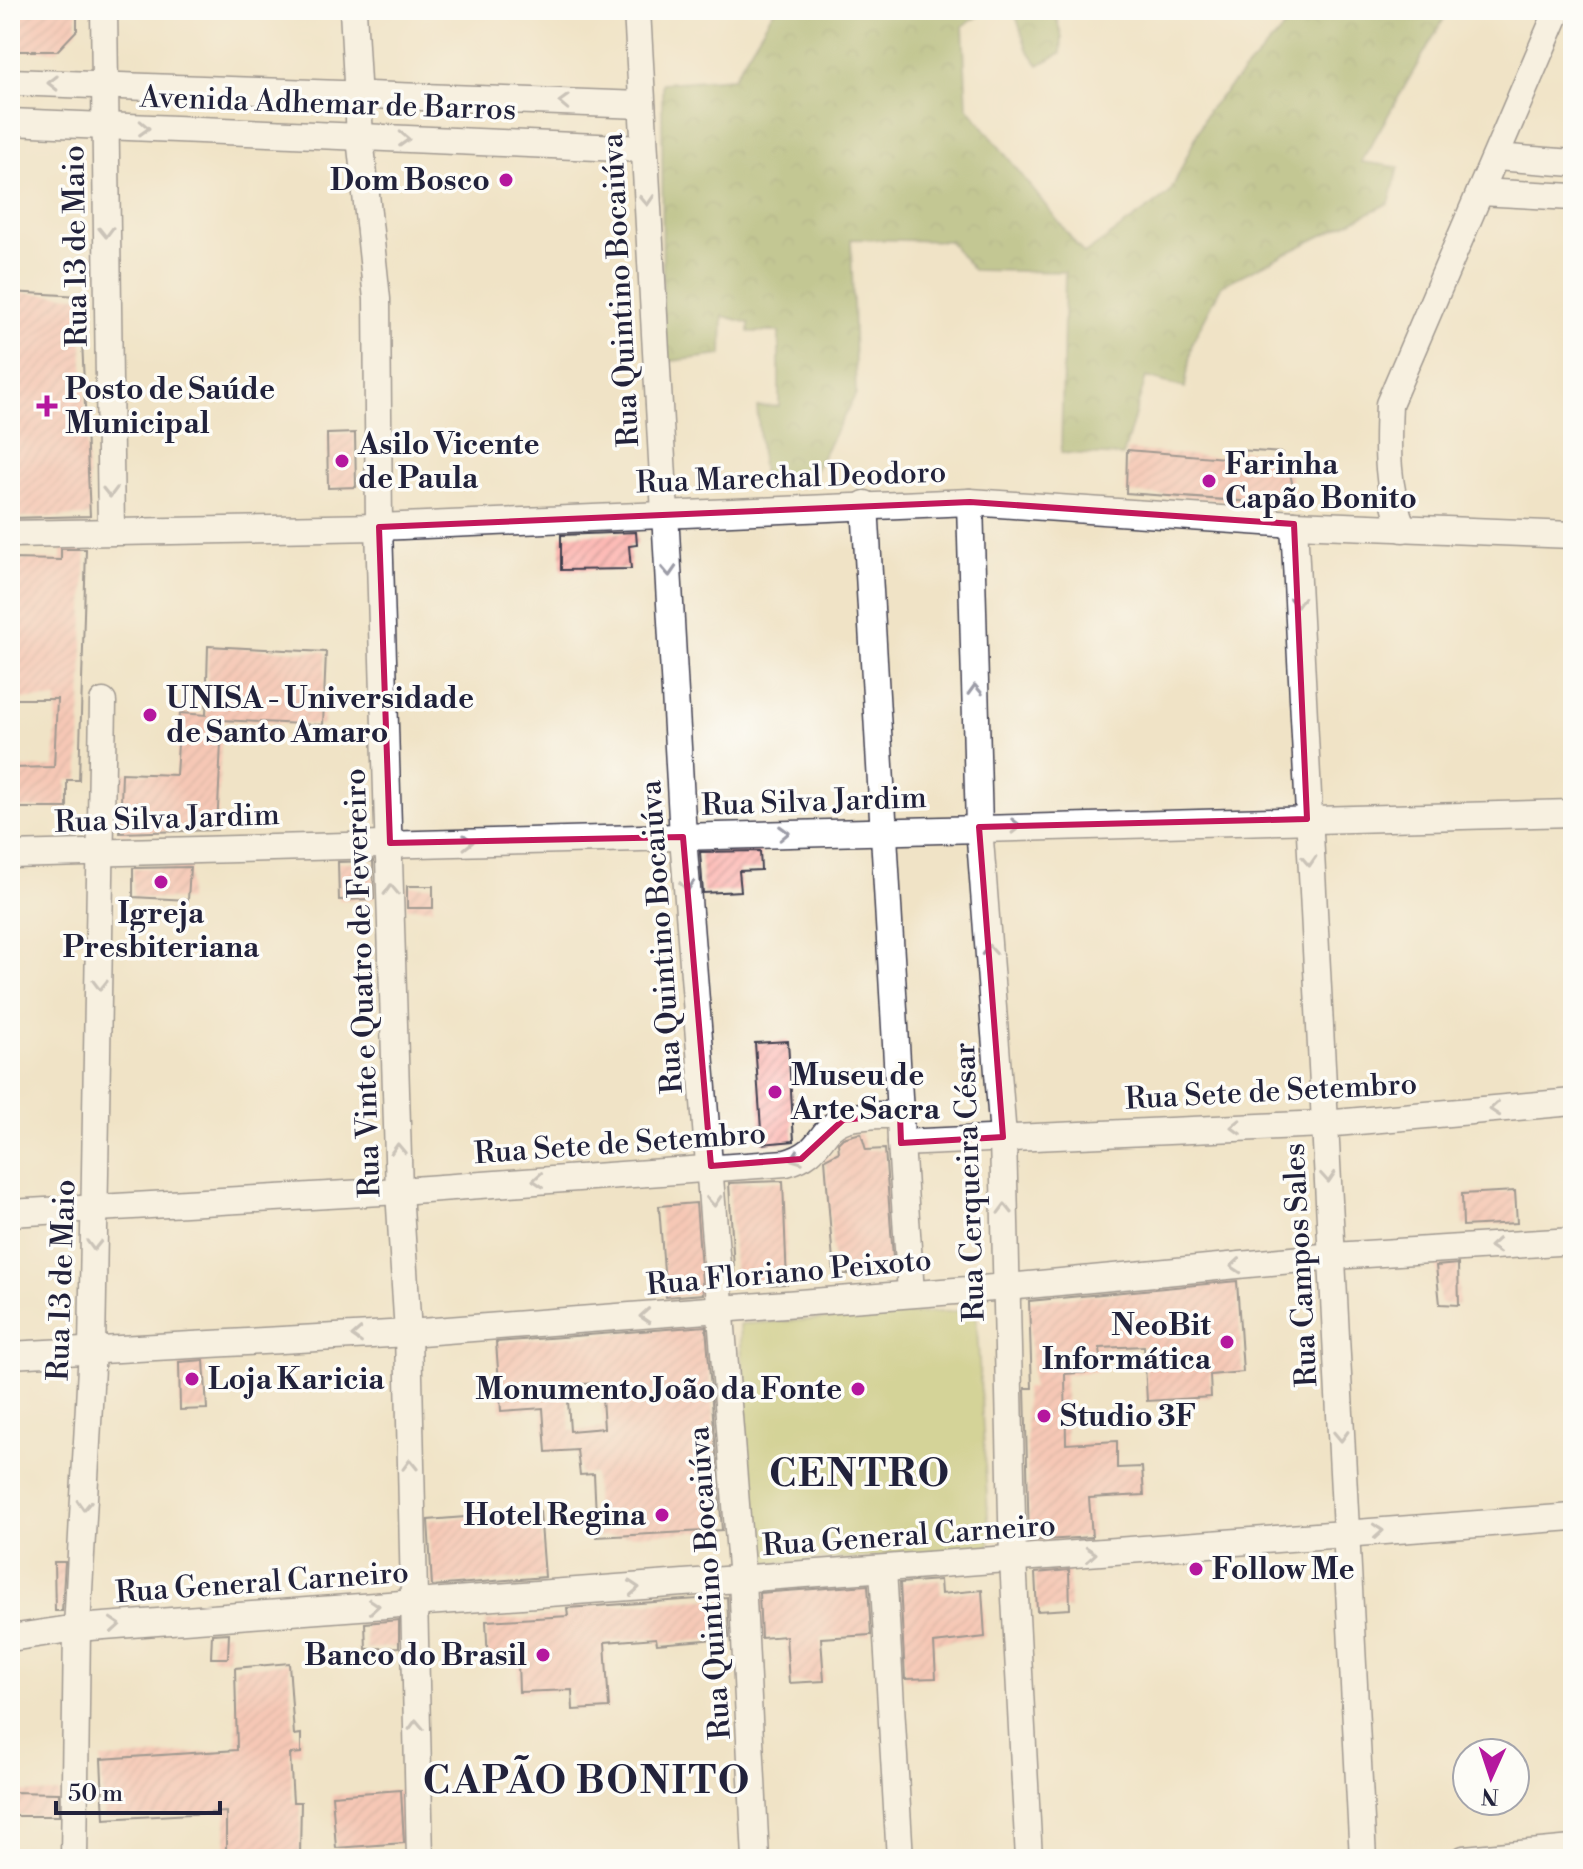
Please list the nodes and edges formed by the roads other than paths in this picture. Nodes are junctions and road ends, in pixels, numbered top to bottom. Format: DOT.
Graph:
graph roads {
  1 [pos="104,10"];
  2 [pos="353,10"];
  3 [pos="637,10"];
  4 [pos="1558,10"];
  5 [pos="10,82"];
  6 [pos="104,84"];
  7 [pos="358,95"];
  8 [pos="642,105"];
  9 [pos="10,122"];
  10 [pos="105,126"];
  11 [pos="360,137"];
  12 [pos="644,149"];
  13 [pos="1496,157"];
  14 [pos="1573,163"];
  15 [pos="1480,192"];
  16 [pos="1573,197"];
  17 [pos="970,502"];
  18 [pos="865,504"];
  19 [pos="664,513"];
  20 [pos="1294,524"];
  21 [pos="379,527"];
  22 [pos="1403,529"];
  23 [pos="111,530"];
  24 [pos="10,534"];
  25 [pos="1573,535"];
  26 [pos="103,702"];
  27 [pos="1573,813"];
  28 [pos="1307,819"];
  29 [pos="979,827"];
  30 [pos="882,830"];
  31 [pos="683,837"];
  32 [pos="390,843"];
  33 [pos="102,851"];
  34 [pos="10,855"];
  35 [pos="1573,1102"];
  36 [pos="900,1114"];
  37 [pos="1324,1124"];
  38 [pos="1003,1137"];
  39 [pos="901,1143"];
  40 [pos="711,1166"];
  41 [pos="399,1191"];
  42 [pos="95,1208"];
  43 [pos="10,1213"];
  44 [pos="1573,1241"];
  45 [pos="1334,1256"];
  46 [pos="1007,1287"];
  47 [pos="911,1293"];
  48 [pos="722,1310"];
  49 [pos="408,1333"];
  50 [pos="92,1349"];
  51 [pos="10,1355"];
  52 [pos="1573,1517"];
  53 [pos="1344,1534"];
  54 [pos="1013,1560"];
  55 [pos="883,1569"];
  56 [pos="742,1580"];
  57 [pos="412,1603"];
  58 [pos="77,1628"];
  59 [pos="10,1638"];
  60 [pos="1573,1849"];
  61 [pos="74,1859"];
  62 [pos="420,1859"];
  63 [pos="756,1859"];
  64 [pos="900,1859"];
  65 [pos="1029,1859"];
  66 [pos="1363,1859"];
  67 [pos="1464,1859"];
  1 -- 6 [label="street, Rua 13 de Maio"];
  2 -- 7 [label="street, Rua Vinte e Quatro de Fevereiro"];
  3 -- 8 [label="street, Rua Quintino Bocaiúva"];
  4 -- 13 [label="street"];
  6 -- 5 [label="street, Avenida Adhemar de Barros, one-way"];
  6 -- 7 [label="street, Avenida Adhemar de Barros"];
  6 -- 10 [label="street, Rua 13 de Maio"];
  8 -- 7 [label="street, Avenida Adhemar de Barros, one-way"];
  7 -- 11 [label="street, Rua Vinte e Quatro de Fevereiro"];
  8 -- 12 [label="street, Rua Quintino Bocaiúva"];
  9 -- 10 [label="street, Avenida Adhemar de Barros"];
  10 -- 11 [label="street, Avenida Adhemar de Barros, one-way"];
  10 -- 23 [label="street, Rua 13 de Maio, one-way"];
  11 -- 12 [label="street, Avenida Adhemar de Barros, one-way"];
  11 -- 21 [label="street, Rua Vinte e Quatro de Fevereiro"];
  12 -- 19 [label="street, Rua Quintino Bocaiúva, one-way"];
  13 -- 14 [label="street"];
  13 -- 15 [label="street"];
  15 -- 16 [label="street"];
  15 -- 22 [label="street"];
  17 -- 18 [label="street, Rua Marechal Deodoro"];
  17 -- 20 [label="street, Rua Marechal Deodoro"];
  29 -- 17 [label="street, Rua Cerqueira César, one-way"];
  18 -- 19 [label="street, Rua Marechal Deodoro"];
  18 -- 30 [label="street"];
  19 -- 21 [label="street, Rua Marechal Deodoro"];
  19 -- 31 [label="street, Rua Quintino Bocaiúva, one-way"];
  20 -- 22 [label="street, Rua Marechal Deodoro"];
  20 -- 28 [label="street, Rua Campos Sales, one-way"];
  21 -- 23 [label="street, Rua Marechal Deodoro"];
  21 -- 32 [label="street, Rua Vinte e Quatro de Fevereiro"];
  22 -- 25 [label="street, Rua Marechal Deodoro"];
  23 -- 24 [label="street, Rua Marechal Deodoro"];
  26 -- 33 [label="street, Rua 13 de Maio"];
  27 -- 28 [label="street, Rua Silva Jardim"];
  29 -- 28 [label="street, Rua Silva Jardim, one-way"];
  28 -- 37 [label="street, Rua Campos Sales, one-way"];
  29 -- 30 [label="street, Rua Silva Jardim"];
  38 -- 29 [label="street, Rua Cerqueira César, one-way"];
  31 -- 30 [label="street, Rua Silva Jardim, one-way"];
  30 -- 36 [label="street"];
  32 -- 31 [label="street, Rua Silva Jardim, one-way"];
  31 -- 40 [label="street, Rua Quintino Bocaiúva, one-way"];
  32 -- 33 [label="street, Rua Silva Jardim"];
  41 -- 32 [label="street, Rua Vinte e Quatro de Fevereiro, one-way"];
  33 -- 34 [label="street, Rua Silva Jardim"];
  33 -- 42 [label="street, Rua 13 de Maio, one-way"];
  35 -- 37 [label="street, Rua Sete de Setembro, one-way"];
  36 -- 39 [label="street"];
  36 -- 40 [label="street, Rua Sete de Setembro, one-way"];
  37 -- 38 [label="street, Rua Sete de Setembro, one-way"];
  37 -- 45 [label="street, Rua Campos Sales, one-way"];
  38 -- 39 [label="street, Rua Sete de Setembro"];
  46 -- 38 [label="street, Rua Cerqueira César, one-way"];
  39 -- 47 [label="street"];
  40 -- 41 [label="street, Rua Sete de Setembro, one-way"];
  40 -- 48 [label="street, Rua Quintino Bocaiúva, one-way"];
  41 -- 42 [label="street, Rua Sete de Setembro"];
  41 -- 49 [label="street, Rua Vinte e Quatro de Fevereiro"];
  42 -- 43 [label="street, Rua Sete de Setembro"];
  42 -- 50 [label="street, Rua 13 de Maio, one-way"];
  44 -- 45 [label="street, Rua Floriano Peixoto, one-way"];
  45 -- 46 [label="street, Rua Floriano Peixoto, one-way"];
  45 -- 53 [label="street, Rua Campos Sales, one-way"];
  46 -- 47 [label="street, Rua Floriano Peixoto"];
  46 -- 54 [label="street, Rua Cerqueira César"];
  47 -- 48 [label="street, Rua Floriano Peixoto"];
  48 -- 49 [label="street, Rua Floriano Peixoto, one-way"];
  48 -- 56 [label="street, Rua Quintino Bocaiúva"];
  49 -- 50 [label="street, Rua Floriano Peixoto, one-way"];
  57 -- 49 [label="street, Rua Vinte e Quatro de Fevereiro, one-way"];
  50 -- 51 [label="street, Rua Floriano Peixoto"];
  50 -- 58 [label="street, Rua 13 de Maio, one-way"];
  53 -- 52 [label="street, Rua General Carneiro, one-way"];
  54 -- 53 [label="street, Rua General Carneiro, one-way"];
  53 -- 66 [label="street, Rua Campos Sales"];
  54 -- 55 [label="street, Rua General Carneiro"];
  54 -- 65 [label="street, Rua Cerqueira César"];
  55 -- 56 [label="street, Rua General Carneiro"];
  55 -- 64 [label="street"];
  57 -- 56 [label="street, Rua General Carneiro, one-way"];
  56 -- 63 [label="street, Rua Quintino Bocaiúva"];
  58 -- 57 [label="street, Rua General Carneiro, one-way"];
  62 -- 57 [label="street, Rua Vinte e Quatro de Fevereiro, one-way"];
  58 -- 59 [label="street, Rua General Carneiro"];
  58 -- 61 [label="street, Rua 13 de Maio"];
  60 -- 67 [label="street"];
}
